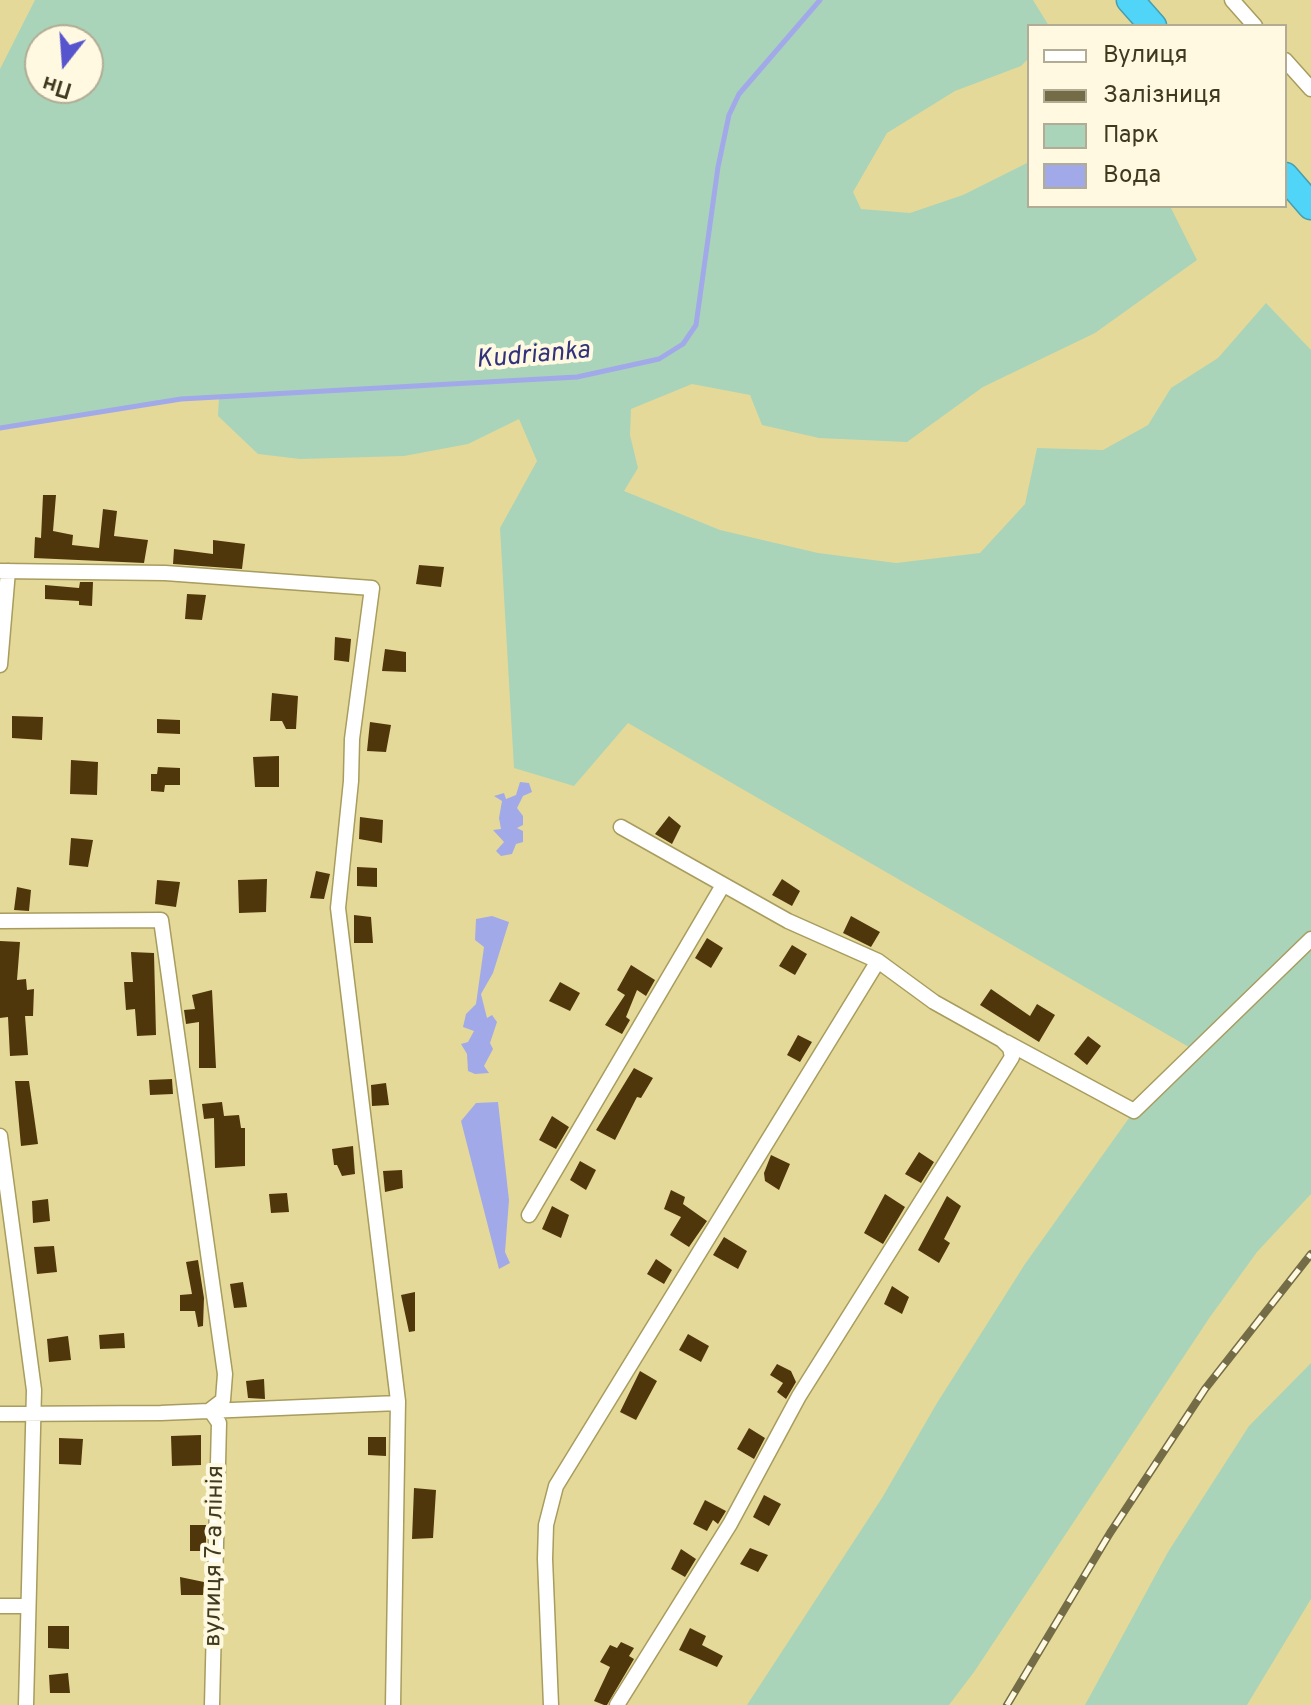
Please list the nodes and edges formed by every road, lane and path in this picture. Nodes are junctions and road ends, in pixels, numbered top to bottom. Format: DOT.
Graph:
graph roads {
  1 [pos="1130,0"];
  2 [pos="1232,0"];
  3 [pos="1151,24"];
  4 [pos="1253,24"];
  5 [pos="1287,62"];
  6 [pos="1311,89"];
  7 [pos="1287,178"];
  8 [pos="1311,206"];
  9 [pos="4,571"];
  10 [pos="0,665"];
  11 [pos="621,827"];
  12 [pos="723,885"];
  13 [pos="0,921"];
  14 [pos="1311,939"];
  15 [pos="878,961"];
  16 [pos="1002,1040"];
  17 [pos="0,1136"];
  18 [pos="529,1215"];
  19 [pos="7,1248"];
  20 [pos="398,1403"];
  21 [pos="210,1410"];
  22 [pos="0,1414"];
  23 [pos="35,1414"];
  24 [pos="0,1606"];
  25 [pos="28,1606"];
  26 [pos="26,1705"];
  27 [pos="212,1705"];
  28 [pos="393,1705"];
  29 [pos="551,1705"];
  30 [pos="617,1705"];
  1 -- 3 [label="highway"];
  2 -- 4 [label="street"];
  5 -- 6 [label="street"];
  7 -- 8 [label="highway"];
  9 -- 10 [label="street"];
  9 -- 20 [label="street"];
  11 -- 12 [label="street"];
  12 -- 15 [label="street"];
  12 -- 18 [label="street"];
  13 -- 21 [label="street"];
  14 -- 16 [label="street"];
  15 -- 16 [label="street"];
  15 -- 29 [label="street"];
  16 -- 30 [label="street"];
  17 -- 19 [label="street"];
  19 -- 23 [label="street"];
  20 -- 21 [label="street"];
  20 -- 28 [label="street"];
  21 -- 23 [label="street"];
  21 -- 27 [label="street, вулиця 7-а лінія"];
  22 -- 23 [label="street"];
  23 -- 25 [label="street"];
  24 -- 25 [label="street"];
  25 -- 26 [label="street"];
}
